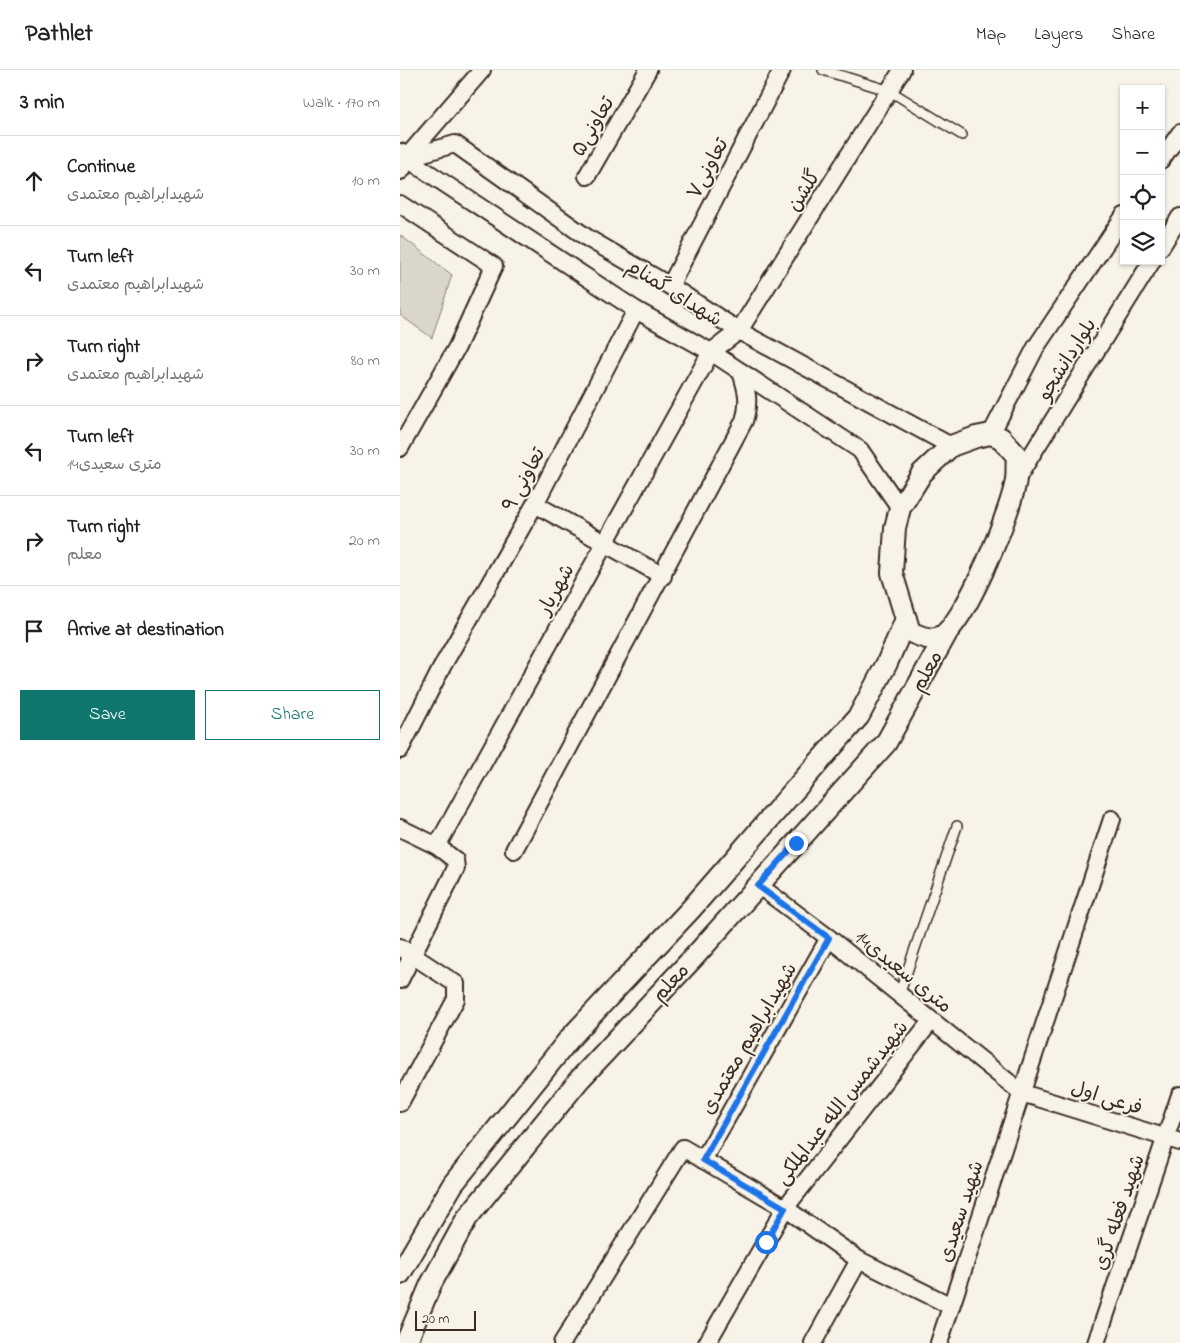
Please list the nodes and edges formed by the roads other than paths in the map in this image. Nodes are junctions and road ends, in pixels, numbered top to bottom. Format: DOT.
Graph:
graph roads {
  1 [pos="482,70"];
  2 [pos="648,70"];
  3 [pos="782,70"];
  4 [pos="823,70"];
  5 [pos="902,70"];
  6 [pos="890,90"];
  7 [pos="1180,133"];
  8 [pos="962,135"];
  9 [pos="1165,154"];
  10 [pos="402,160"];
  11 [pos="587,176"];
  12 [pos="400,204"];
  13 [pos="1180,217"];
  14 [pos="1121,220"];
  15 [pos="1165,241"];
  16 [pos="1150,265"];
  17 [pos="670,286"];
  18 [pos="636,310"];
  19 [pos="738,331"];
  20 [pos="710,352"];
  21 [pos="741,372"];
  22 [pos="991,434"];
  23 [pos="951,446"];
  24 [pos="400,448"];
  25 [pos="1016,480"];
  26 [pos="535,504"];
  27 [pos="900,508"];
  28 [pos="605,543"];
  29 [pos="662,576"];
  30 [pos="906,619"];
  31 [pos="948,631"];
  32 [pos="400,750"];
  33 [pos="1112,819"];
  34 [pos="957,826"];
  35 [pos="400,828"];
  36 [pos="437,846"];
  37 [pos="514,850"];
  38 [pos="758,886"];
  39 [pos="829,938"];
  40 [pos="407,951"];
  41 [pos="400,980"];
  42 [pos="899,995"];
  43 [pos="931,1021"];
  44 [pos="1022,1093"];
  45 [pos="1180,1095"];
  46 [pos="400,1103"];
  47 [pos="1173,1140"];
  48 [pos="703,1160"];
  49 [pos="785,1208"];
  50 [pos="859,1260"];
  51 [pos="400,1274"];
  52 [pos="951,1306"];
  53 [pos="406,1343"];
  54 [pos="562,1343"];
  55 [pos="707,1343"];
  56 [pos="813,1343"];
  57 [pos="939,1343"];
  58 [pos="1096,1343"];
  1 -- 10 [label="street"];
  2 -- 11 [label="street, تعاونی۵"];
  3 -- 17 [label="street, تعاونی۷"];
  4 -- 6 [label="lane"];
  5 -- 6 [label="street, گلشن"];
  6 -- 8 [label="lane"];
  6 -- 19 [label="street, گلشن"];
  7 -- 9 [label="street"];
  10 -- 17 [label="street, شهدای گمنام"];
  10 -- 18 [label="street, شهدای گمنام"];
  12 -- 24 [label="street"];
  13 -- 15 [label="street"];
  14 -- 22 [label="street, بلواردانشجو"];
  16 -- 25 [label="street, بلواردانشجو"];
  17 -- 19 [label="street, شهدای گمنام"];
  18 -- 20 [label="street, شهدای گمنام"];
  18 -- 26 [label="street, تعاونی ۹"];
  19 -- 20 [label="street"];
  19 -- 23 [label="street, شهدای گمنام"];
  20 -- 21 [label="street, شهدای گمنام"];
  20 -- 28 [label="street, شهریار"];
  21 -- 27 [label="street, شهدای گمنام"];
  21 -- 29 [label="street"];
  22 -- 23 [label="street"];
  22 -- 25 [label="street, معلم"];
  23 -- 27 [label="street"];
  25 -- 31 [label="street, معلم"];
  26 -- 28 [label="street"];
  26 -- 32 [label="street, تعاونی ۹"];
  27 -- 30 [label="street"];
  28 -- 29 [label="street"];
  28 -- 36 [label="street, شهریار"];
  29 -- 37 [label="street"];
  30 -- 31 [label="street"];
  30 -- 51 [label="street, معلم"];
  31 -- 38 [label="street, معلم"];
  33 -- 44 [label="street, شهید سعیدی"];
  34 -- 42 [label="lane"];
  35 -- 36 [label="street"];
  36 -- 40 [label="street"];
  38 -- 39 [label="street, 14متری سعیدی"];
  38 -- 53 [label="street, معلم"];
  39 -- 42 [label="street, 14متری سعیدی"];
  39 -- 48 [label="street, شهیدابراهیم معتمدی"];
  40 -- 41 [label="street"];
  40 -- 46 [label="street"];
  42 -- 43 [label="street, 14متری سعیدی"];
  43 -- 44 [label="street, 14متری سعیدی"];
  43 -- 49 [label="street, شهیدشمس الله عبدالملکی"];
  44 -- 47 [label="street, فرعی اول"];
  44 -- 52 [label="street, شهید سعیدی"];
  45 -- 47 [label="street, شهید فعله گری"];
  47 -- 58 [label="street, شهید فعله گری"];
  48 -- 49 [label="street"];
  48 -- 54 [label="street"];
  49 -- 50 [label="street, شهیدشمس الله عبدالملکی"];
  49 -- 55 [label="street"];
  50 -- 52 [label="street, شهیدشمس الله عبدالملکی"];
  50 -- 56 [label="street"];
  52 -- 57 [label="street, شهید سعیدی"];
}
